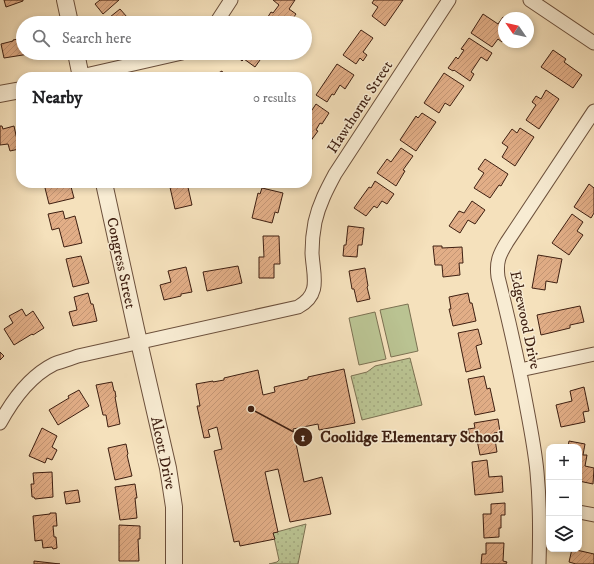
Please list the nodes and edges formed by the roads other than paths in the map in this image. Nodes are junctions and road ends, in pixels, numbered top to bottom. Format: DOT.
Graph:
graph roads {
  1 [pos="65,0"];
  2 [pos="231,0"];
  3 [pos="449,0"];
  4 [pos="530,0"];
  5 [pos="68,16"];
  6 [pos="221,16"];
  7 [pos="594,43"];
  8 [pos="77,60"];
  9 [pos="152,60"];
  10 [pos="79,72"];
  11 [pos="101,72"];
  12 [pos="16,91"];
  13 [pos="0,94"];
  14 [pos="594,111"];
  15 [pos="105,188"];
  16 [pos="139,343"];
  17 [pos="594,354"];
  18 [pos="520,370"];
  19 [pos="0,423"];
  20 [pos="544,507"];
  21 [pos="582,513"];
  22 [pos="594,515"];
  23 [pos="174,564"];
  24 [pos="540,564"];
  1 -- 5 [label="street"];
  2 -- 6 [label="street"];
  3 -- 16 [label="street, Hawthorne Street"];
  4 -- 7 [label="street"];
  8 -- 10 [label="street"];
  9 -- 11 [label="street"];
  12 -- 13 [label="street"];
  14 -- 18 [label="street, Edgewood Drive"];
  15 -- 16 [label="street, Congress Street"];
  16 -- 19 [label="street, Hawthorne Street"];
  16 -- 23 [label="street, Alcott Drive"];
  17 -- 18 [label="street"];
  18 -- 20 [label="street, Edgewood Drive"];
  20 -- 24 [label="street, Edgewood Drive"];
  21 -- 22 [label="street"];
}
